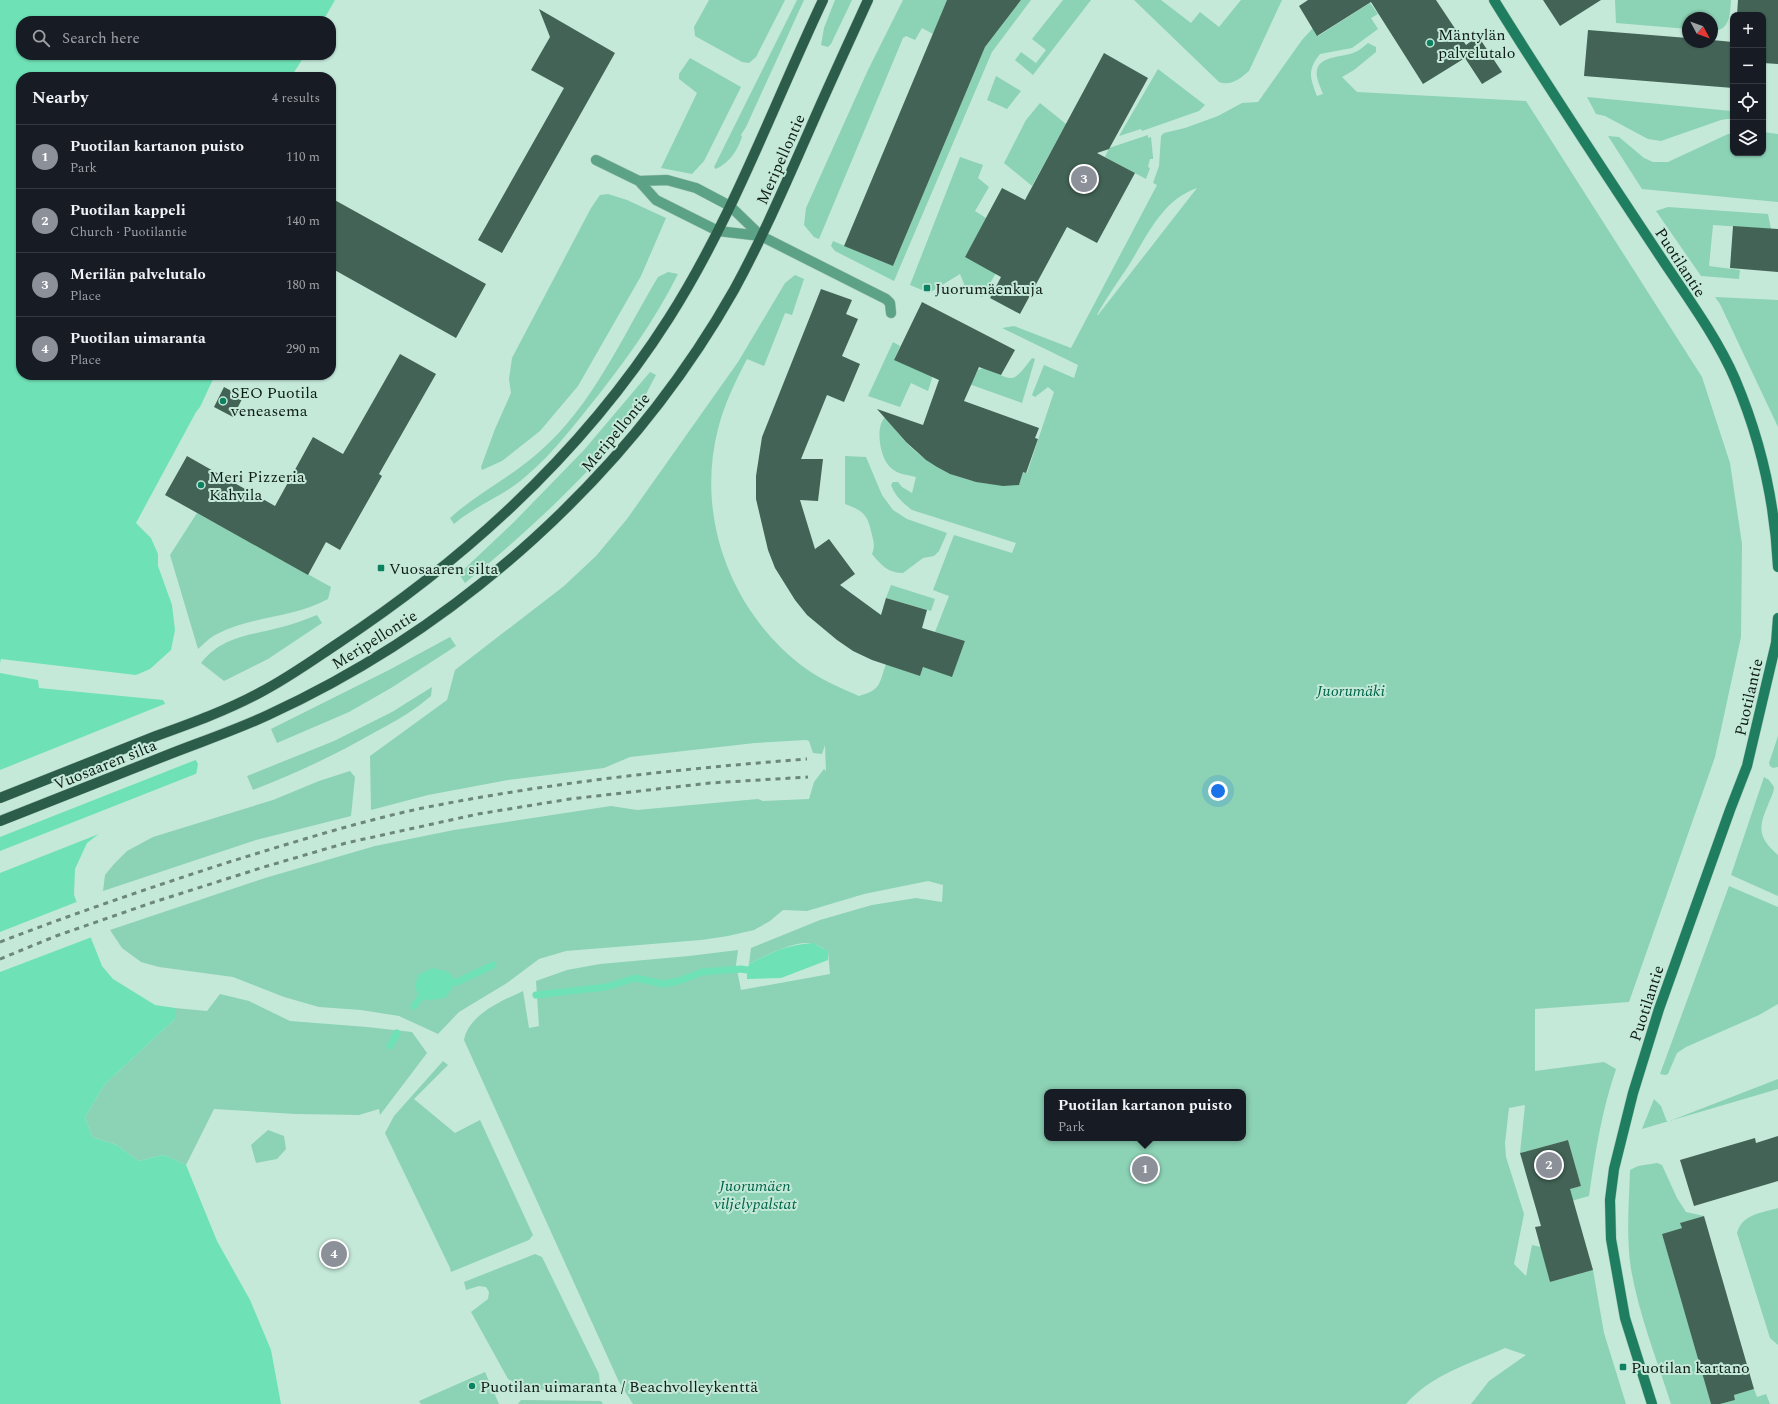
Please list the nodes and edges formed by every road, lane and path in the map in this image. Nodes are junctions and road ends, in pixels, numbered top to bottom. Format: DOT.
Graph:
graph roads {
  1 [pos="823,0"];
  2 [pos="868,0"];
  3 [pos="1494,0"];
  4 [pos="596,160"];
  5 [pos="639,181"];
  6 [pos="730,206"];
  7 [pos="718,231"];
  8 [pos="761,236"];
  9 [pos="891,313"];
  10 [pos="1778,567"];
  11 [pos="1778,618"];
  12 [pos="213,714"];
  13 [pos="221,734"];
  14 [pos="0,798"];
  15 [pos="0,821"];
  16 [pos="1652,1404"];
  1 -- 6 [label="main road, Meripellontie"];
  2 -- 8 [label="main road, Meripellontie"];
  3 -- 10 [label="street, Puotilantie"];
  4 -- 5 [label="street"];
  5 -- 6 [label="street"];
  5 -- 7 [label="street"];
  6 -- 7 [label="main road, Meripellontie"];
  6 -- 8 [label="street"];
  7 -- 8 [label="street"];
  7 -- 12 [label="main road, Meripellontie"];
  8 -- 9 [label="street"];
  8 -- 13 [label="main road, Meripellontie"];
  11 -- 16 [label="street, Puotilantie"];
  12 -- 14 [label="main road, Vuosaaren silta"];
  13 -- 15 [label="main road, Vuosaaren silta"];
}
